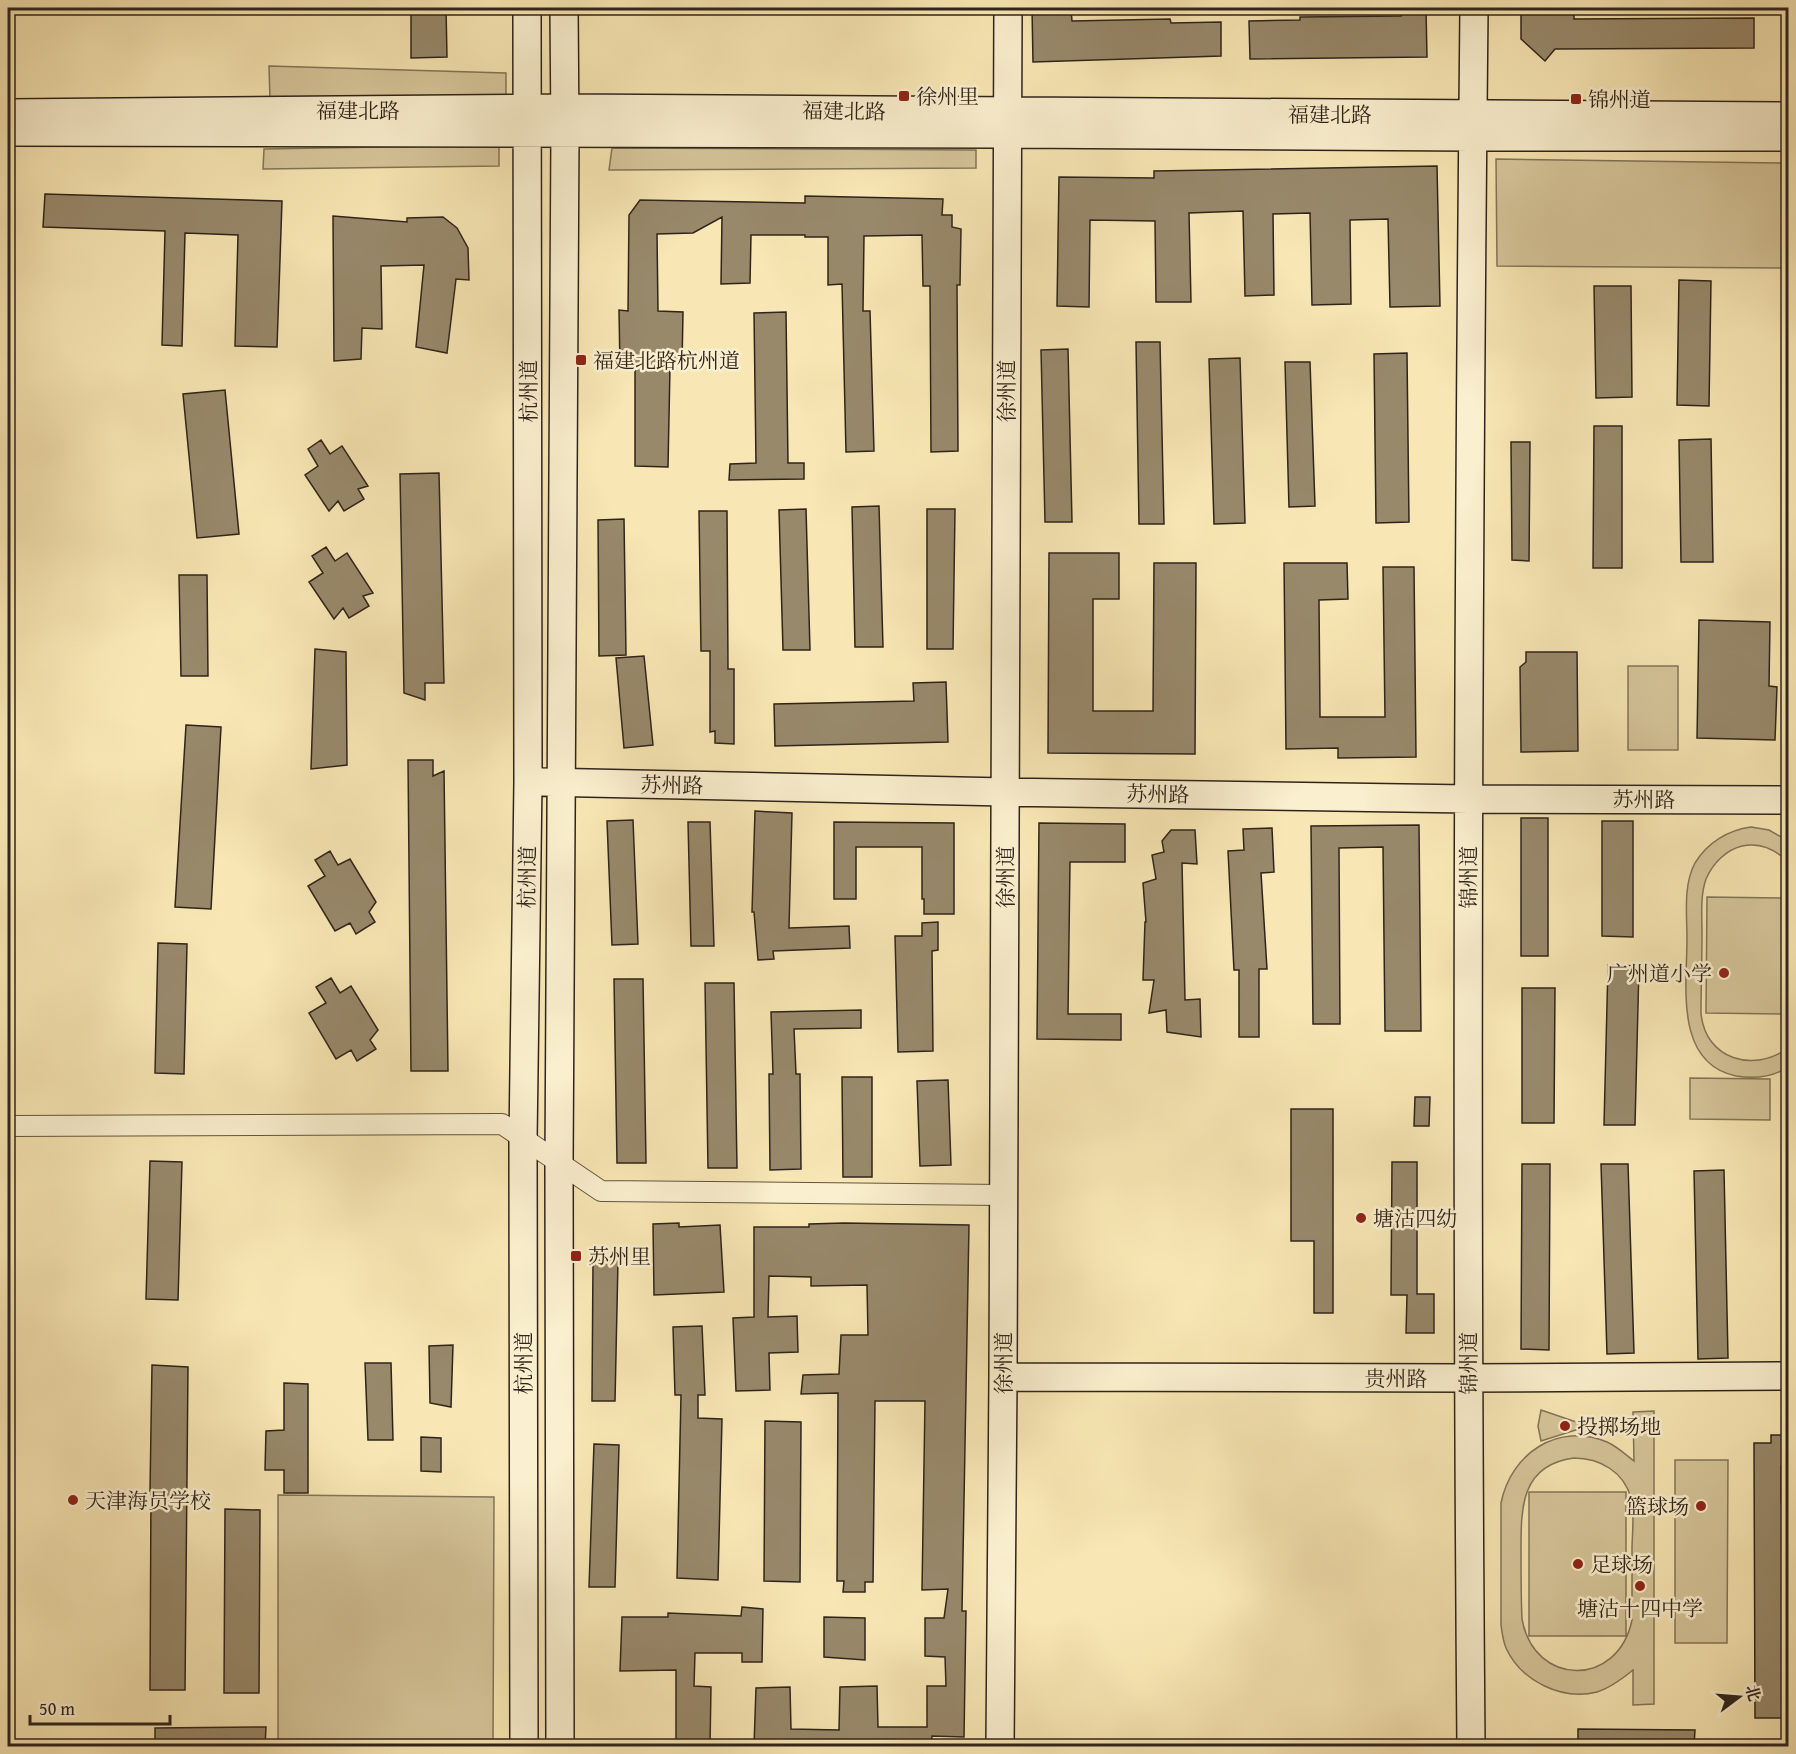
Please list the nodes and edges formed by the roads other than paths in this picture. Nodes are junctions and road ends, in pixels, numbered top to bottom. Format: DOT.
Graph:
graph roads {
  1 [pos="527,8"];
  2 [pos="564,8"];
  3 [pos="1008,8"];
  4 [pos="1474,8"];
  5 [pos="8,113"];
  6 [pos="1788,116"];
  7 [pos="528,121"];
  8 [pos="564,121"];
  9 [pos="1007,123"];
  10 [pos="1473,126"];
  11 [pos="8,132"];
  12 [pos="1788,137"];
  13 [pos="528,782"];
  14 [pos="561,783"];
  15 [pos="1005,792"];
  16 [pos="1468,799"];
  17 [pos="1788,800"];
  18 [pos="8,1126"];
  19 [pos="523,1140"];
  20 [pos="559,1165"];
  21 [pos="1004,1195"];
  22 [pos="1788,1376"];
  23 [pos="1003,1377"];
  24 [pos="1468,1378"];
  25 [pos="524,1746"];
  26 [pos="560,1746"];
  27 [pos="1000,1746"];
  28 [pos="1471,1746"];
  1 -- 7 [label="street, 杭州道"];
  2 -- 8 [label="street, 杭州道"];
  3 -- 9 [label="street, 徐州道"];
  4 -- 10 [label="street, 锦州道"];
  5 -- 7 [label="street, 福建北路"];
  6 -- 10 [label="street, 福建北路"];
  7 -- 8 [label="street, 福建北路"];
  7 -- 11 [label="street, 福建北路"];
  7 -- 13 [label="street, 杭州道"];
  8 -- 9 [label="street, 福建北路"];
  8 -- 14 [label="street, 杭州道"];
  9 -- 10 [label="street, 福建北路"];
  9 -- 15 [label="street, 徐州道"];
  10 -- 12 [label="street, 福建北路"];
  10 -- 16 [label="street, 锦州道"];
  13 -- 14 [label="street, 苏州路"];
  13 -- 19 [label="street, 杭州道"];
  14 -- 15 [label="street, 苏州路"];
  14 -- 20 [label="street, 杭州道"];
  15 -- 16 [label="street, 苏州路"];
  15 -- 21 [label="street, 徐州道"];
  16 -- 17 [label="street, 苏州路"];
  16 -- 24 [label="street, 锦州道"];
  18 -- 19 [label="street"];
  19 -- 20 [label="street"];
  19 -- 25 [label="street, 杭州道"];
  20 -- 21 [label="street"];
  20 -- 26 [label="street, 杭州道"];
  21 -- 23 [label="street, 徐州道"];
  22 -- 24 [label="street, 贵州路"];
  23 -- 24 [label="street, 贵州路"];
  23 -- 27 [label="street, 徐州道"];
  24 -- 28 [label="street, 锦州道"];
}
